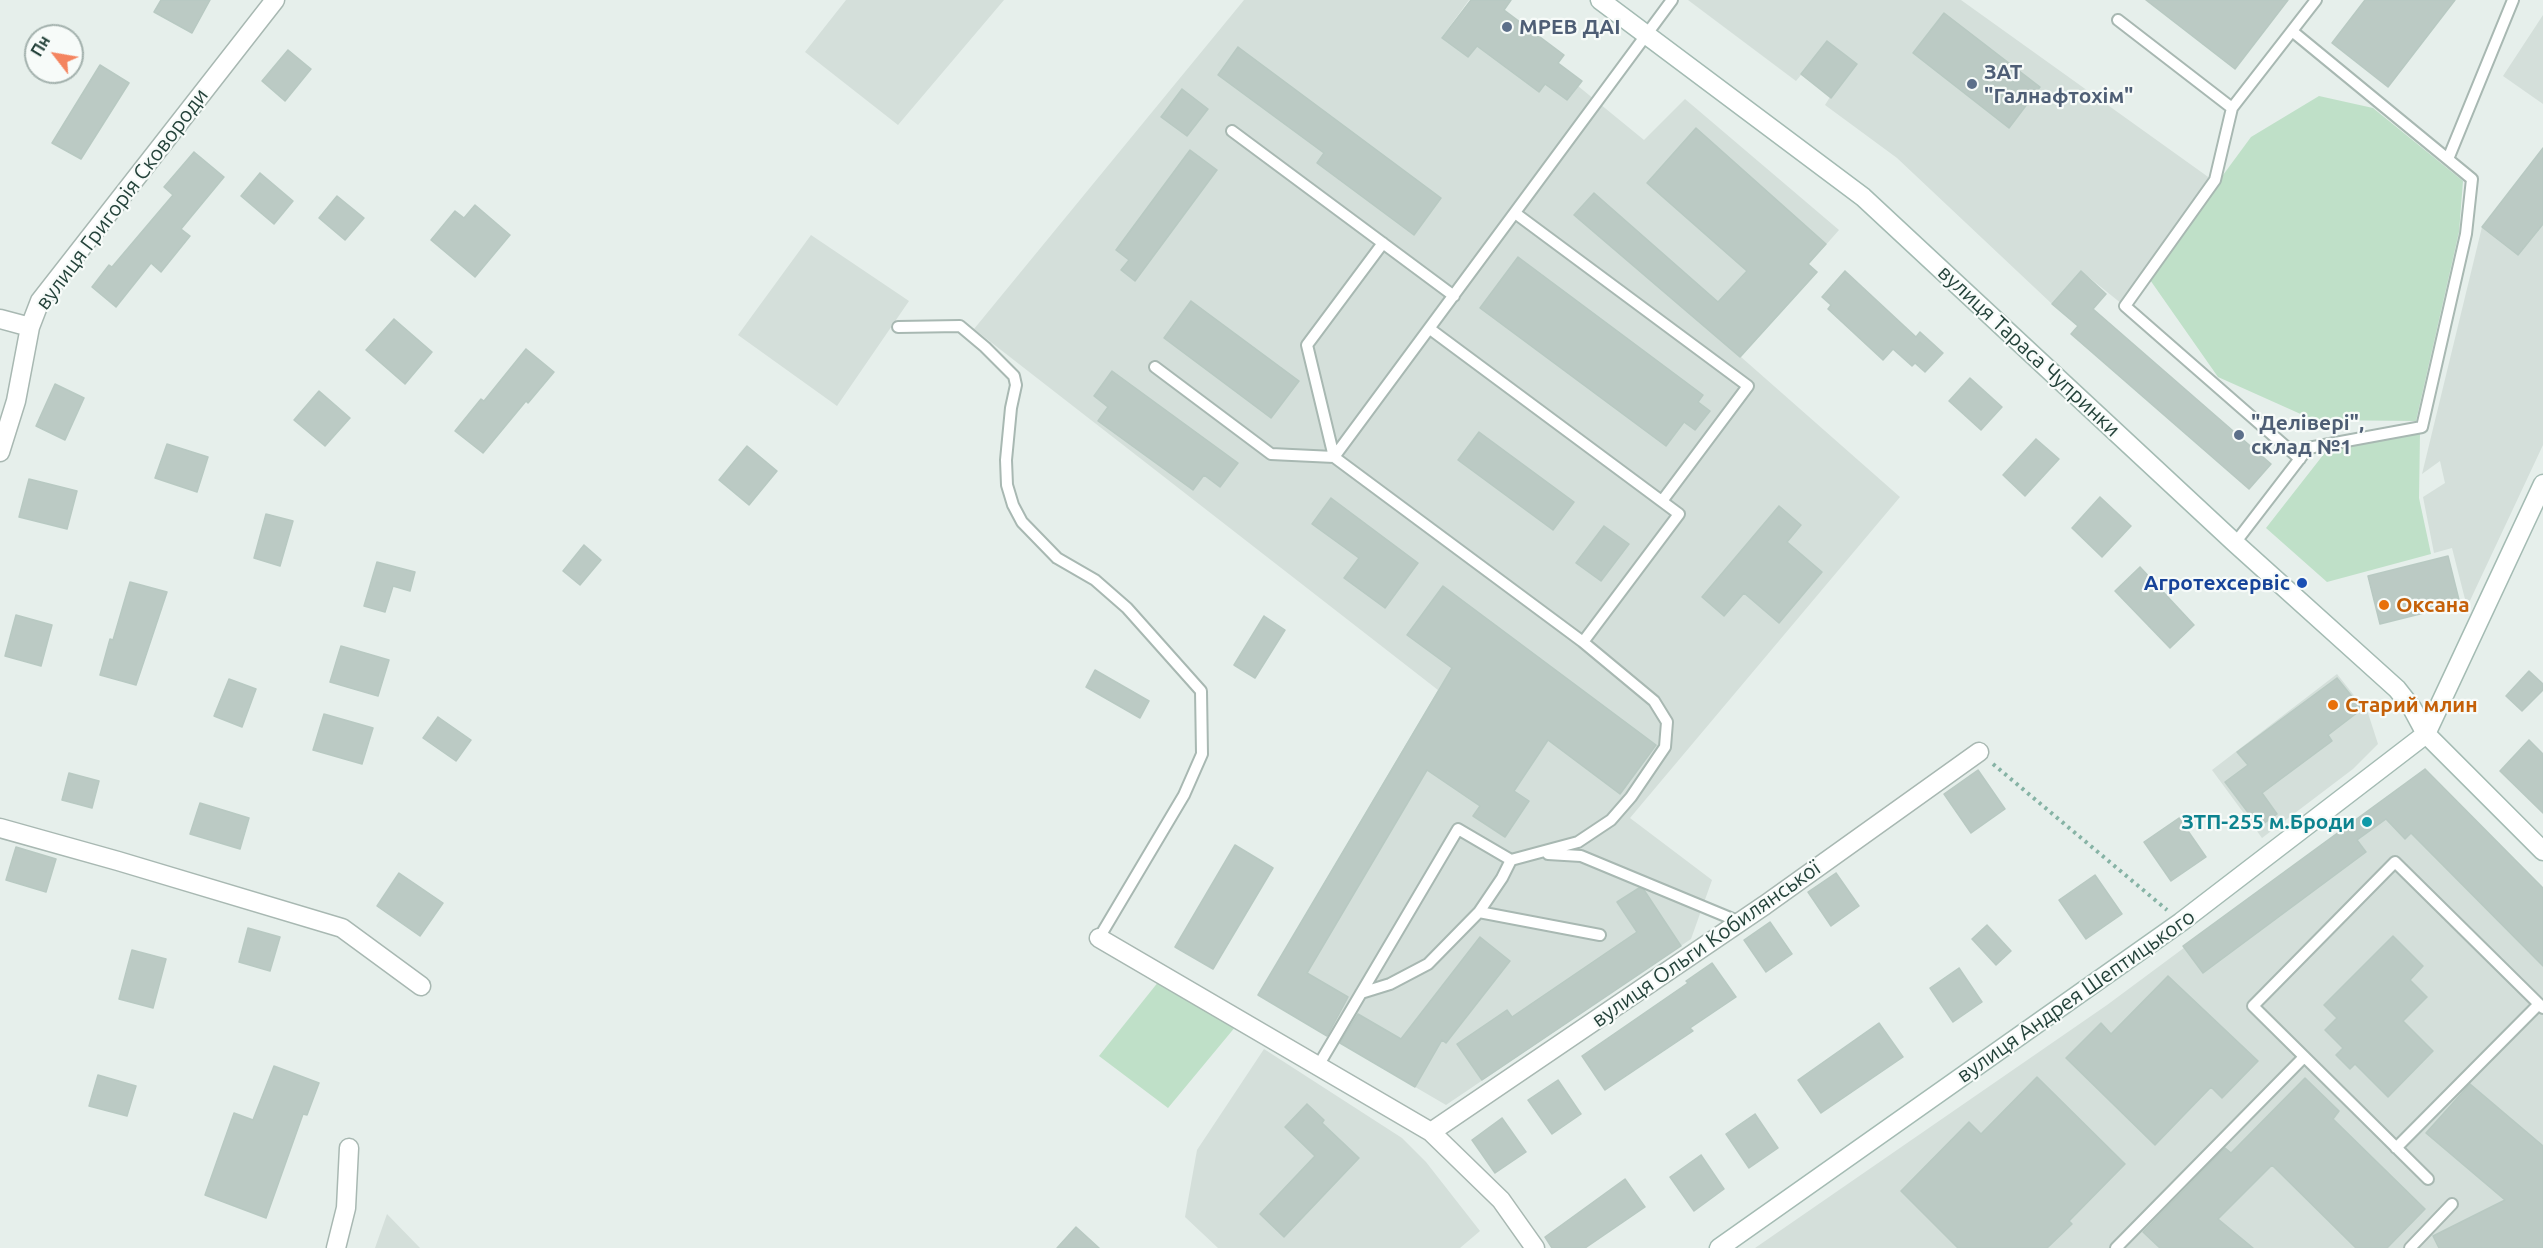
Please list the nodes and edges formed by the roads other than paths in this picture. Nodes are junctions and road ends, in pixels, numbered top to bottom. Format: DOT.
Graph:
graph roads {
  1 [pos="275,0"];
  2 [pos="1600,0"];
  3 [pos="1672,0"];
  4 [pos="2316,0"];
  5 [pos="2513,0"];
  6 [pos="2118,20"];
  7 [pos="2292,31"];
  8 [pos="1647,35"];
  9 [pos="2232,108"];
  10 [pos="1232,131"];
  11 [pos="2448,159"];
  12 [pos="1515,213"];
  13 [pos="1383,243"];
  14 [pos="1454,296"];
  15 [pos="0,319"];
  16 [pos="30,327"];
  17 [pos="898,327"];
  18 [pos="1430,329"];
  19 [pos="1155,367"];
  20 [pos="0,452"];
  21 [pos="1334,457"];
  22 [pos="2300,459"];
  23 [pos="2543,484"];
  24 [pos="1662,501"];
  25 [pos="2235,543"];
  26 [pos="1583,642"];
  27 [pos="2426,734"];
  28 [pos="1979,752"];
  29 [pos="0,828"];
  30 [pos="2543,851"];
  31 [pos="1542,853"];
  32 [pos="1511,860"];
  33 [pos="1479,912"];
  34 [pos="1740,922"];
  35 [pos="1600,935"];
  36 [pos="1099,938"];
  37 [pos="421,986"];
  38 [pos="1361,993"];
  39 [pos="2541,1006"];
  40 [pos="2304,1057"];
  41 [pos="1318,1066"];
  42 [pos="1431,1132"];
  43 [pos="349,1148"];
  44 [pos="2396,1148"];
  45 [pos="2428,1179"];
  46 [pos="2452,1204"];
  47 [pos="336,1248"];
  48 [pos="1535,1248"];
  49 [pos="1719,1248"];
  50 [pos="2116,1248"];
  51 [pos="2410,1248"];
  1 -- 16 [label="street, вулиця Григорія Сковороди"];
  2 -- 8 [label="street, вулиця Тараса Чупринки"];
  3 -- 8 [label="lane"];
  4 -- 7 [label="lane"];
  5 -- 11 [label="lane"];
  6 -- 9 [label="lane"];
  7 -- 9 [label="lane"];
  7 -- 11 [label="lane"];
  8 -- 12 [label="lane"];
  8 -- 25 [label="street, вулиця Тараса Чупринки"];
  9 -- 22 [label="lane"];
  10 -- 13 [label="lane"];
  11 -- 22 [label="lane"];
  12 -- 14 [label="lane"];
  12 -- 24 [label="lane"];
  13 -- 14 [label="lane"];
  13 -- 21 [label="lane"];
  14 -- 18 [label="lane"];
  15 -- 16 [label="street"];
  16 -- 20 [label="street, вулиця Григорія Сковороди"];
  17 -- 36 [label="lane"];
  18 -- 21 [label="lane"];
  18 -- 24 [label="lane"];
  19 -- 21 [label="lane"];
  21 -- 26 [label="lane"];
  22 -- 25 [label="lane"];
  23 -- 27 [label="street"];
  24 -- 26 [label="lane"];
  25 -- 27 [label="street, вулиця Тараса Чупринки"];
  26 -- 31 [label="lane"];
  27 -- 30 [label="street, вулиця Тараса Чупринки"];
  27 -- 49 [label="street, вулиця Андрея Шептицького"];
  28 -- 34 [label="street, вулиця Ольги Кобилянської"];
  29 -- 37 [label="street"];
  31 -- 32 [label="lane"];
  31 -- 34 [label="lane"];
  32 -- 33 [label="lane"];
  32 -- 38 [label="lane"];
  33 -- 35 [label="lane"];
  33 -- 38 [label="lane"];
  34 -- 42 [label="street, вулиця Ольги Кобилянської"];
  36 -- 41 [label="street"];
  38 -- 41 [label="lane"];
  39 -- 40 [label="lane"];
  39 -- 44 [label="lane"];
  40 -- 44 [label="lane"];
  40 -- 50 [label="lane"];
  41 -- 42 [label="street"];
  42 -- 48 [label="street"];
  43 -- 47 [label="street"];
  44 -- 45 [label="lane"];
  46 -- 51 [label="lane"];
}
